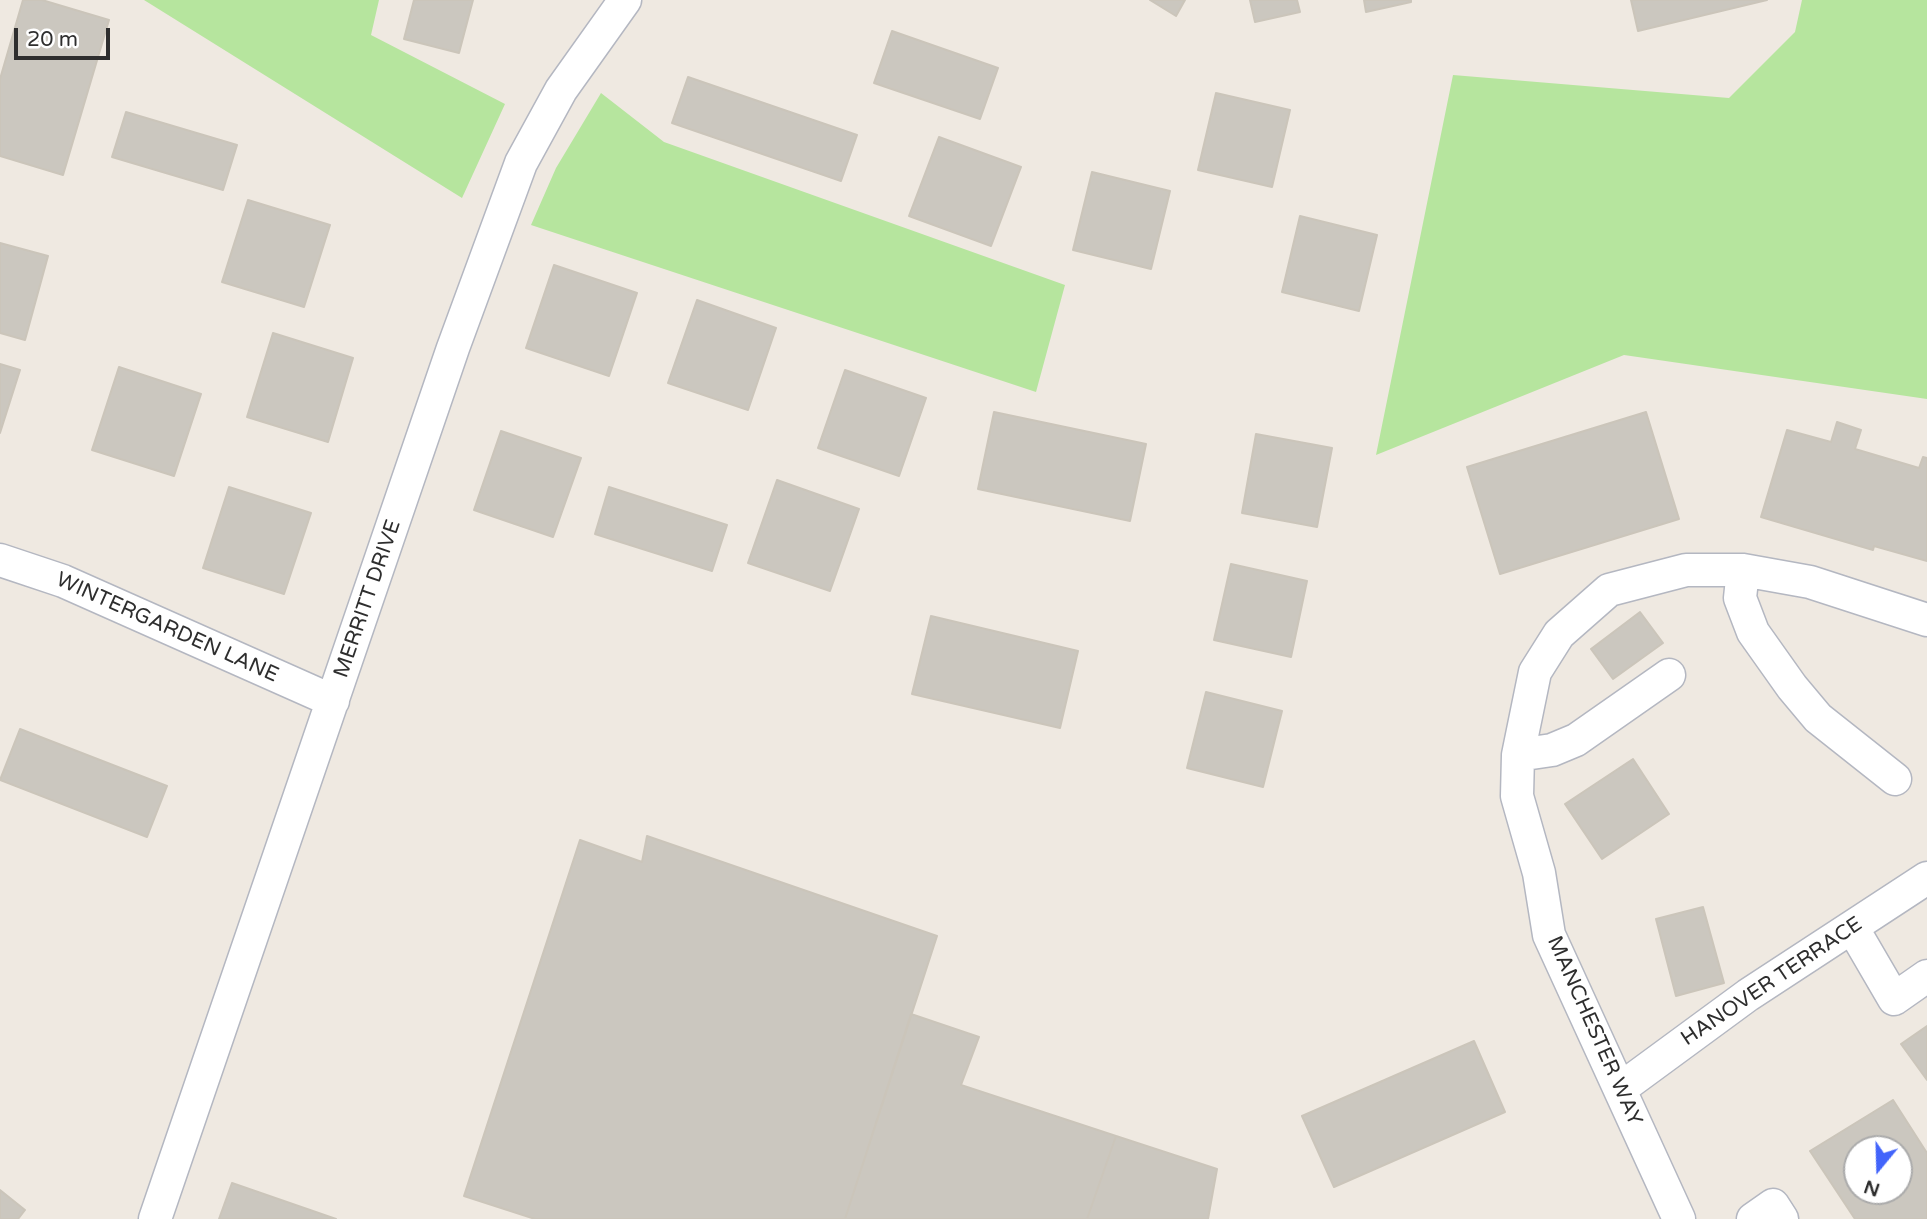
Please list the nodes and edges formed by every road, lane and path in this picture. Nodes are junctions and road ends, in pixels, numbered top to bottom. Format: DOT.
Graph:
graph roads {
  1 [pos="625,0"];
  2 [pos="0,560"];
  3 [pos="1743,570"];
  4 [pos="1927,620"];
  5 [pos="1669,675"];
  6 [pos="333,701"];
  7 [pos="1518,755"];
  8 [pos="1895,779"];
  9 [pos="1927,878"];
  10 [pos="1852,927"];
  11 [pos="1927,976"];
  12 [pos="1620,1089"];
  13 [pos="155,1219"];
  14 [pos="1679,1219"];
  15 [pos="1753,1219"];
  16 [pos="1782,1219"];
  1 -- 6 [label="street, MERRITT DRIVE"];
  2 -- 6 [label="street, WINTERGARDEN LANE"];
  3 -- 4 [label="street"];
  3 -- 7 [label="street, MANCHESTER WAY"];
  3 -- 8 [label="street"];
  5 -- 7 [label="street"];
  6 -- 13 [label="street, MERRITT DRIVE"];
  7 -- 12 [label="street, MANCHESTER WAY"];
  9 -- 10 [label="street, HANOVER TERRACE"];
  10 -- 11 [label="street"];
  10 -- 12 [label="street, HANOVER TERRACE"];
  12 -- 14 [label="street, MANCHESTER WAY"];
  15 -- 16 [label="street"];
}
